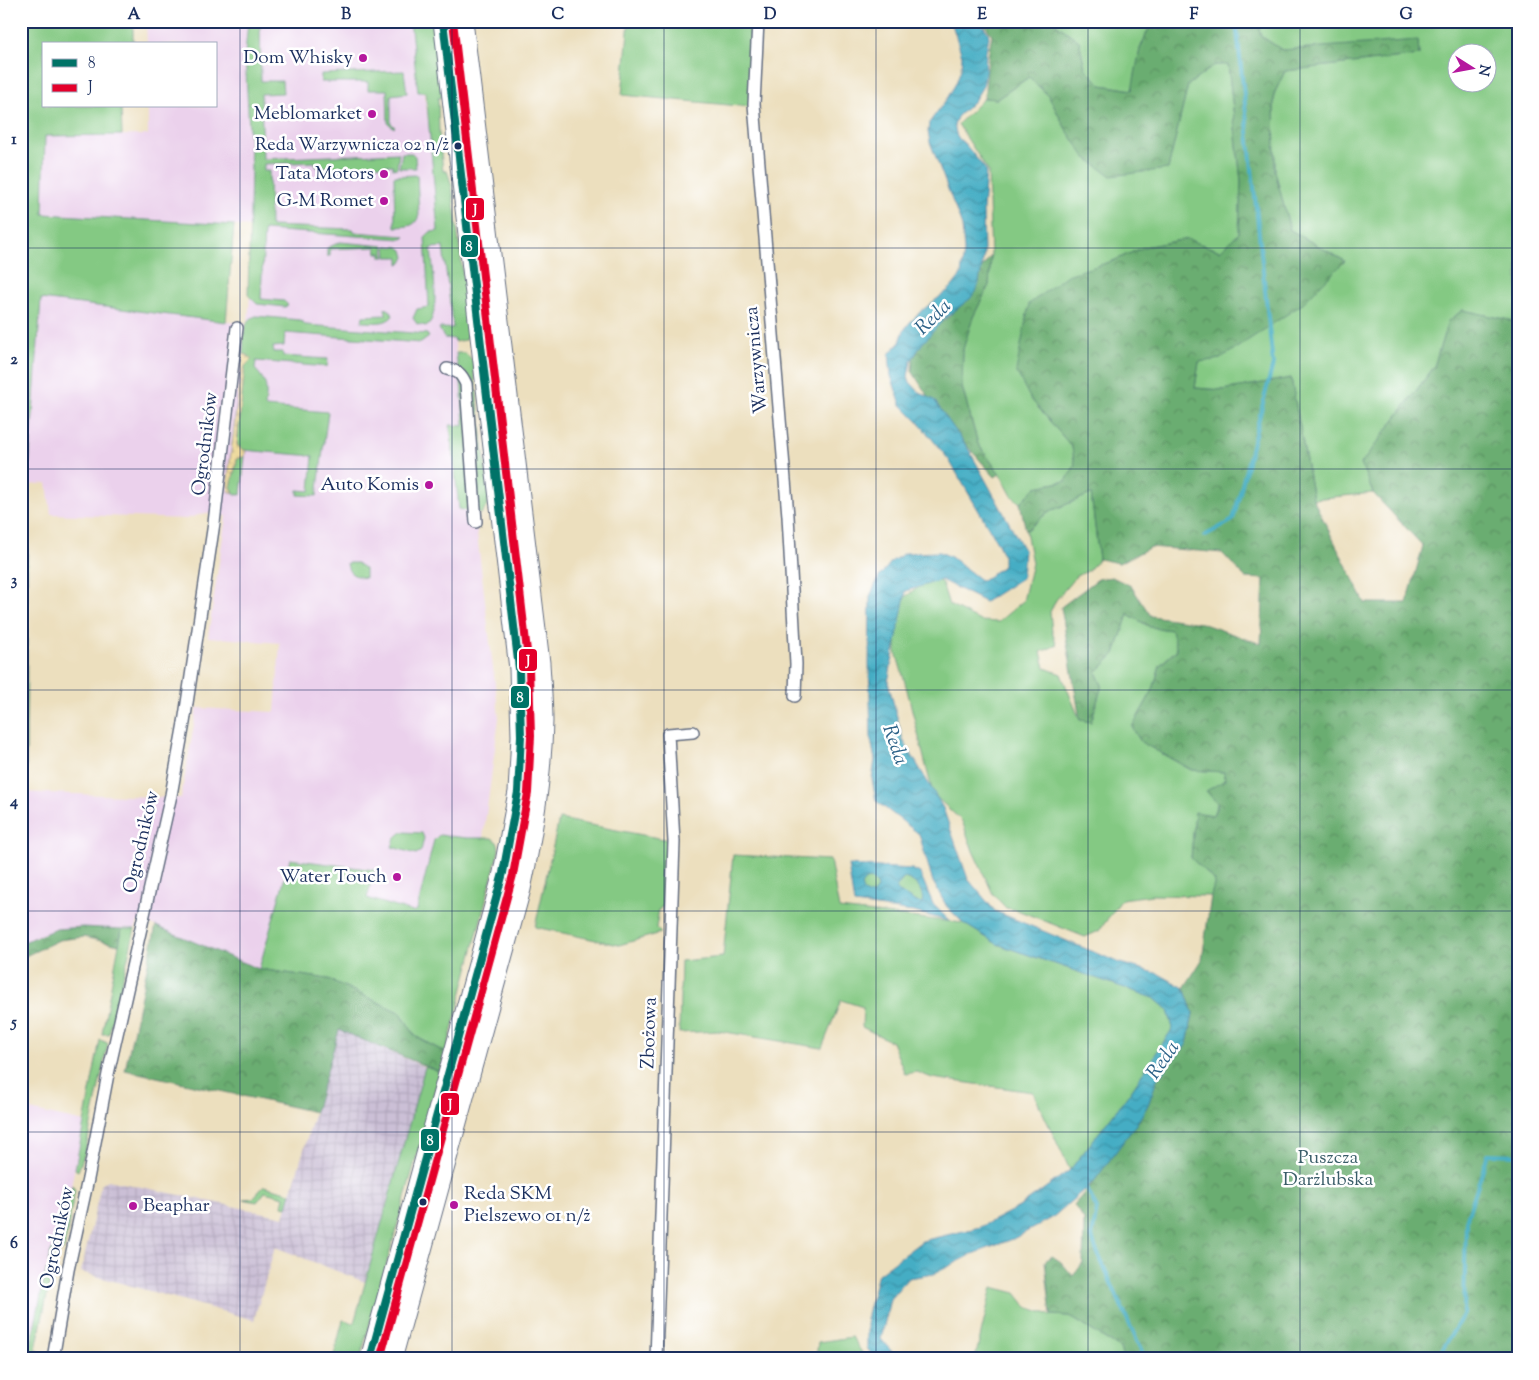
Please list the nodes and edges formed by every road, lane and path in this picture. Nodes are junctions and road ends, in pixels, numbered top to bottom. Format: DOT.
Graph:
graph roads {
  1 [pos="442,21"];
  2 [pos="464,21"];
  3 [pos="758,21"];
  4 [pos="237,328"];
  5 [pos="447,369"];
  6 [pos="476,522"];
  7 [pos="795,696"];
  8 [pos="693,732"];
  9 [pos="53,1359"];
  10 [pos="370,1359"];
  11 [pos="392,1359"];
  12 [pos="656,1359"];
  1 -- 10 [label="main road"];
  2 -- 11 [label="main road"];
  3 -- 7 [label="street, Warzywnicza"];
  4 -- 9 [label="street, Ogrodników"];
  5 -- 6 [label="street"];
  8 -- 12 [label="street, Zbożowa"];
}
